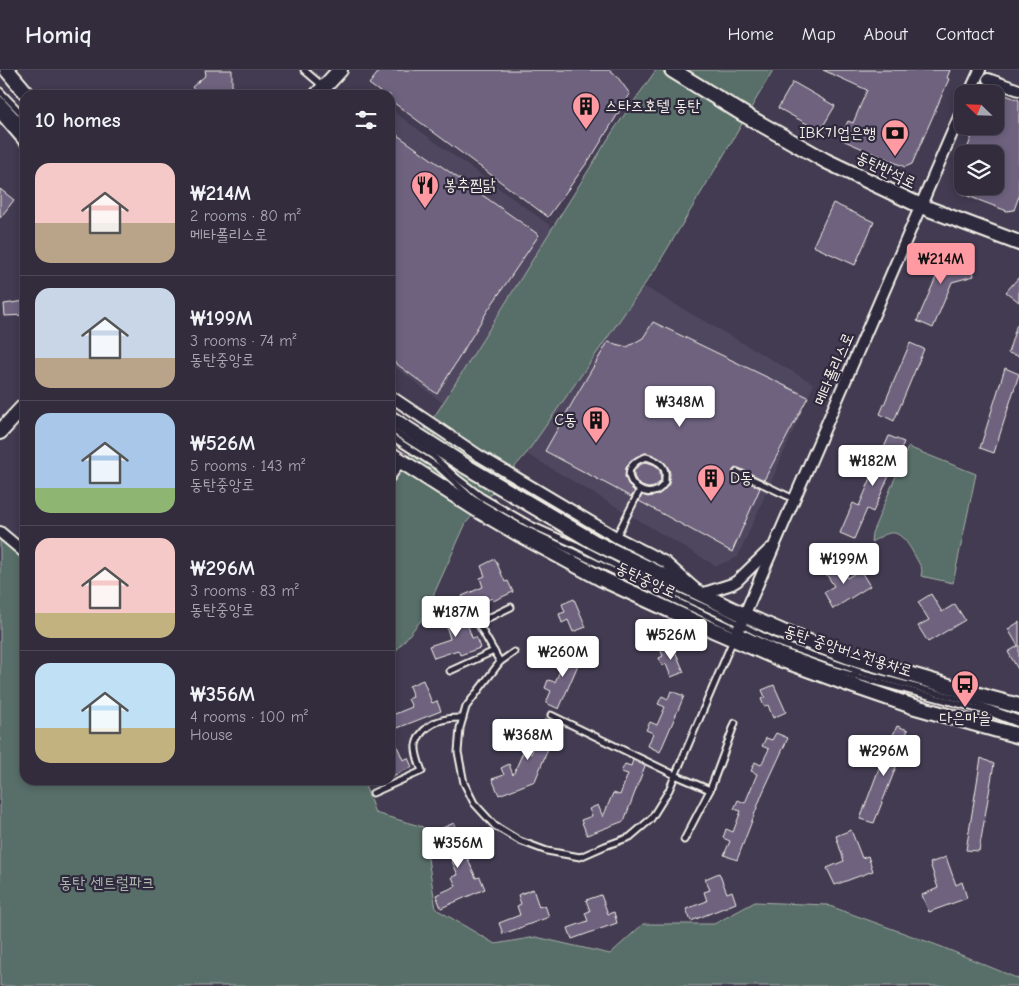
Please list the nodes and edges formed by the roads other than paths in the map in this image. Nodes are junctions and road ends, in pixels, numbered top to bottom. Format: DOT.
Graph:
graph roads {
  1 [pos="7,70"];
  2 [pos="304,70"];
  3 [pos="340,70"];
  4 [pos="672,70"];
  5 [pos="980,70"];
  6 [pos="988,79"];
  7 [pos="973,85"];
  8 [pos="24,90"];
  9 [pos="319,90"];
  10 [pos="321,90"];
  11 [pos="1019,90"];
  12 [pos="0,91"];
  13 [pos="0,99"];
  14 [pos="0,110"];
  15 [pos="20,112"];
  16 [pos="20,121"];
  17 [pos="954,129"];
  18 [pos="20,133"];
  19 [pos="921,206"];
  20 [pos="1019,242"];
  21 [pos="395,399"];
  22 [pos="20,411"];
  23 [pos="395,421"];
  24 [pos="0,432"];
  25 [pos="395,432"];
  26 [pos="395,439"];
  27 [pos="395,458"];
  28 [pos="738,472"];
  29 [pos="640,490"];
  30 [pos="794,499"];
  31 [pos="0,532"];
  32 [pos="616,537"];
  33 [pos="774,545"];
  34 [pos="20,549"];
  35 [pos="701,594"];
  36 [pos="511,607"];
  37 [pos="739,627"];
  38 [pos="494,651"];
  39 [pos="514,652"];
  40 [pos="500,662"];
  41 [pos="450,671"];
  42 [pos="1019,706"];
  43 [pos="551,715"];
  44 [pos="463,718"];
  45 [pos="1019,719"];
  46 [pos="735,723"];
  47 [pos="1019,724"];
  48 [pos="1019,736"];
  49 [pos="675,775"];
  50 [pos="395,783"];
  51 [pos="391,785"];
  52 [pos="710,790"];
  53 [pos="373,793"];
  54 [pos="684,840"];
  1 -- 8 [label="street"];
  2 -- 9 [label="lane"];
  3 -- 10 [label="street"];
  4 -- 19 [label="street, 동탄반석로"];
  5 -- 7 [label="street"];
  6 -- 11 [label="street"];
  12 -- 15 [label="lane"];
  13 -- 16 [label="lane"];
  14 -- 18 [label="street"];
  17 -- 19 [label="street, 메타폴리스로"];
  19 -- 20 [label="street, 동탄반석로"];
  19 -- 30 [label="street, 메타폴리스로"];
  21 -- 32 [label="street, 동탄중앙로"];
  22 -- 24 [label="street"];
  23 -- 35 [label="street, 동탄중앙로"];
  25 -- 37 [label="lane, 동탄 중앙버스전용차로"];
  26 -- 37 [label="lane, 동탄 중앙버스전용차로"];
  27 -- 37 [label="street, 동탄중앙로"];
  28 -- 30 [label="lane"];
  29 -- 29 [label="lane"];
  29 -- 32 [label="lane"];
  30 -- 33 [label="street, 메타폴리스로"];
  31 -- 34 [label="street"];
  32 -- 35 [label="street, 동탄중앙로"];
  33 -- 35 [label="street"];
  33 -- 37 [label="street, 메타폴리스로"];
  35 -- 37 [label="street, 동탄중앙로"];
  36 -- 38 [label="lane"];
  37 -- 42 [label="street, 동탄중앙로"];
  37 -- 45 [label="lane, 동탄 중앙버스전용차로"];
  37 -- 47 [label="lane, 동탄 중앙버스전용차로"];
  37 -- 48 [label="street, 동탄중앙로"];
  37 -- 49 [label="lane"];
  38 -- 40 [label="lane"];
  38 -- 41 [label="lane"];
  39 -- 40 [label="lane"];
  40 -- 44 [label="lane"];
  43 -- 49 [label="lane"];
  44 -- 49 [label="lane"];
  44 -- 50 [label="lane"];
  46 -- 52 [label="lane"];
  49 -- 52 [label="lane"];
  51 -- 53 [label="lane"];
  52 -- 54 [label="lane"];
}
